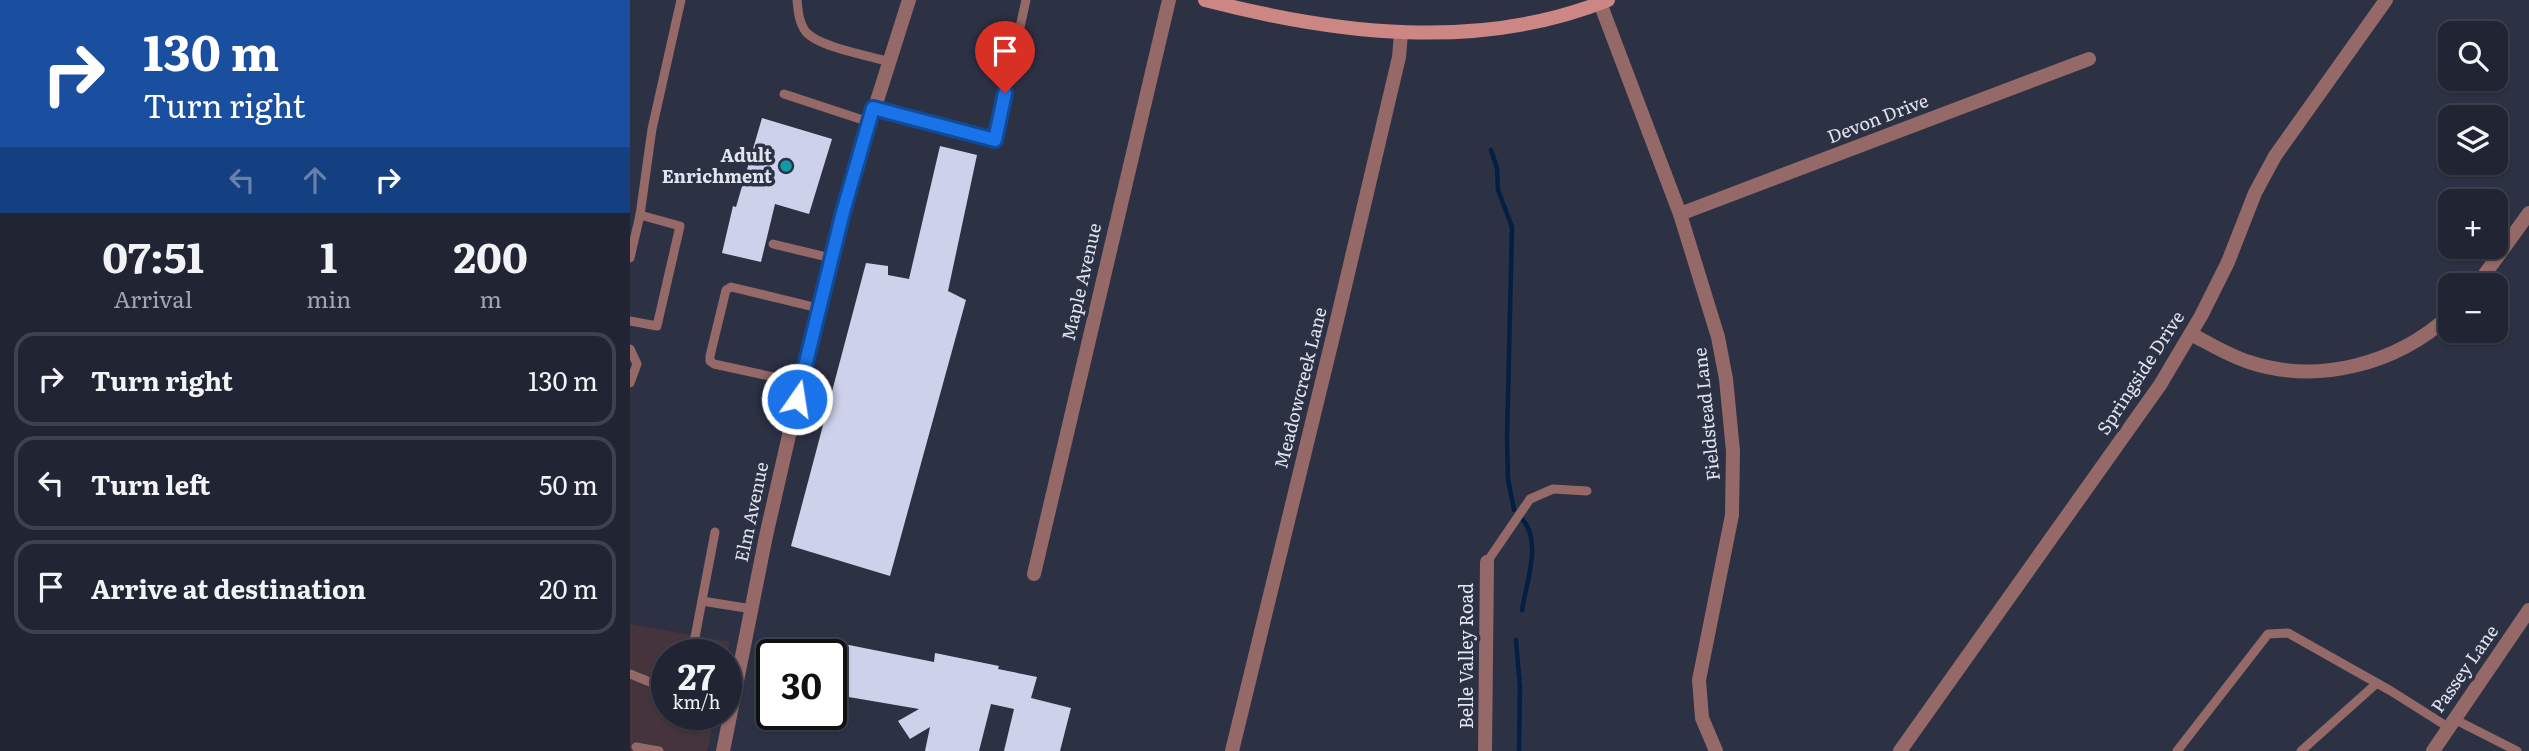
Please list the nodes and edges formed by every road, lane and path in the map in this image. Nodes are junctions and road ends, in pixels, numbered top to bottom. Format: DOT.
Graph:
graph roads {
  1 [pos="681,0"];
  2 [pos="797,0"];
  3 [pos="909,0"];
  4 [pos="1026,0"];
  5 [pos="1169,0"];
  6 [pos="1205,0"];
  7 [pos="2386,0"];
  8 [pos="1604,2"];
  9 [pos="1401,33"];
  10 [pos="2089,59"];
  11 [pos="890,62"];
  12 [pos="784,94"];
  13 [pos="871,115"];
  14 [pos="2529,213"];
  15 [pos="1680,214"];
  16 [pos="640,215"];
  17 [pos="773,244"];
  18 [pos="630,258"];
  19 [pos="831,258"];
  20 [pos="2486,273"];
  21 [pos="818,308"];
  22 [pos="630,321"];
  23 [pos="2438,324"];
  24 [pos="2191,334"];
  25 [pos="630,349"];
  26 [pos="630,383"];
  27 [pos="801,383"];
  28 [pos="1587,491"];
  29 [pos="716,532"];
  30 [pos="1487,562"];
  31 [pos="1034,574"];
  32 [pos="702,601"];
  33 [pos="752,609"];
  34 [pos="2529,610"];
  35 [pos="695,639"];
  36 [pos="742,654"];
  37 [pos="630,674"];
  38 [pos="651,683"];
  39 [pos="2377,683"];
  40 [pos="2451,723"];
  41 [pos="726,730"];
  42 [pos="636,747"];
  43 [pos="659,751"];
  44 [pos="723,751"];
  45 [pos="1232,751"];
  46 [pos="1485,751"];
  47 [pos="1716,751"];
  48 [pos="1900,751"];
  49 [pos="2177,751"];
  50 [pos="2301,751"];
  51 [pos="2433,751"];
  52 [pos="2516,751"];
  1 -- 16 [label="lane"];
  2 -- 11 [label="lane"];
  3 -- 11 [label="street, Elm Avenue"];
  4 -- 13 [label="lane"];
  5 -- 31 [label="street, Maple Avenue"];
  6 -- 9 [label="street"];
  7 -- 24 [label="street, Springside Drive"];
  8 -- 9 [label="street"];
  8 -- 15 [label="street, Fieldstead Lane"];
  9 -- 45 [label="street, Meadowcreek Lane"];
  10 -- 15 [label="street, Devon Drive"];
  11 -- 13 [label="street, Elm Avenue"];
  12 -- 13 [label="lane"];
  13 -- 19 [label="street, Elm Avenue"];
  14 -- 20 [label="street"];
  15 -- 47 [label="street, Fieldstead Lane"];
  16 -- 18 [label="lane"];
  16 -- 22 [label="lane"];
  17 -- 19 [label="lane"];
  19 -- 21 [label="street, Elm Avenue"];
  21 -- 27 [label="street, Elm Avenue"];
  21 -- 27 [label="lane"];
  23 -- 24 [label="street"];
  24 -- 48 [label="street, Springside Drive"];
  25 -- 26 [label="lane"];
  27 -- 33 [label="street, Elm Avenue"];
  28 -- 30 [label="lane"];
  29 -- 32 [label="lane"];
  30 -- 46 [label="street, Belle Valley Road"];
  32 -- 33 [label="lane"];
  32 -- 35 [label="lane"];
  33 -- 36 [label="street, Elm Avenue"];
  34 -- 40 [label="street, Passey Lane"];
  37 -- 38 [label="lane"];
  39 -- 40 [label="lane"];
  39 -- 49 [label="lane"];
  39 -- 50 [label="lane"];
  40 -- 51 [label="street, Passey Lane"];
  40 -- 52 [label="lane"];
  41 -- 44 [label="street, Elm Avenue"];
  42 -- 43 [label="lane"];
}
